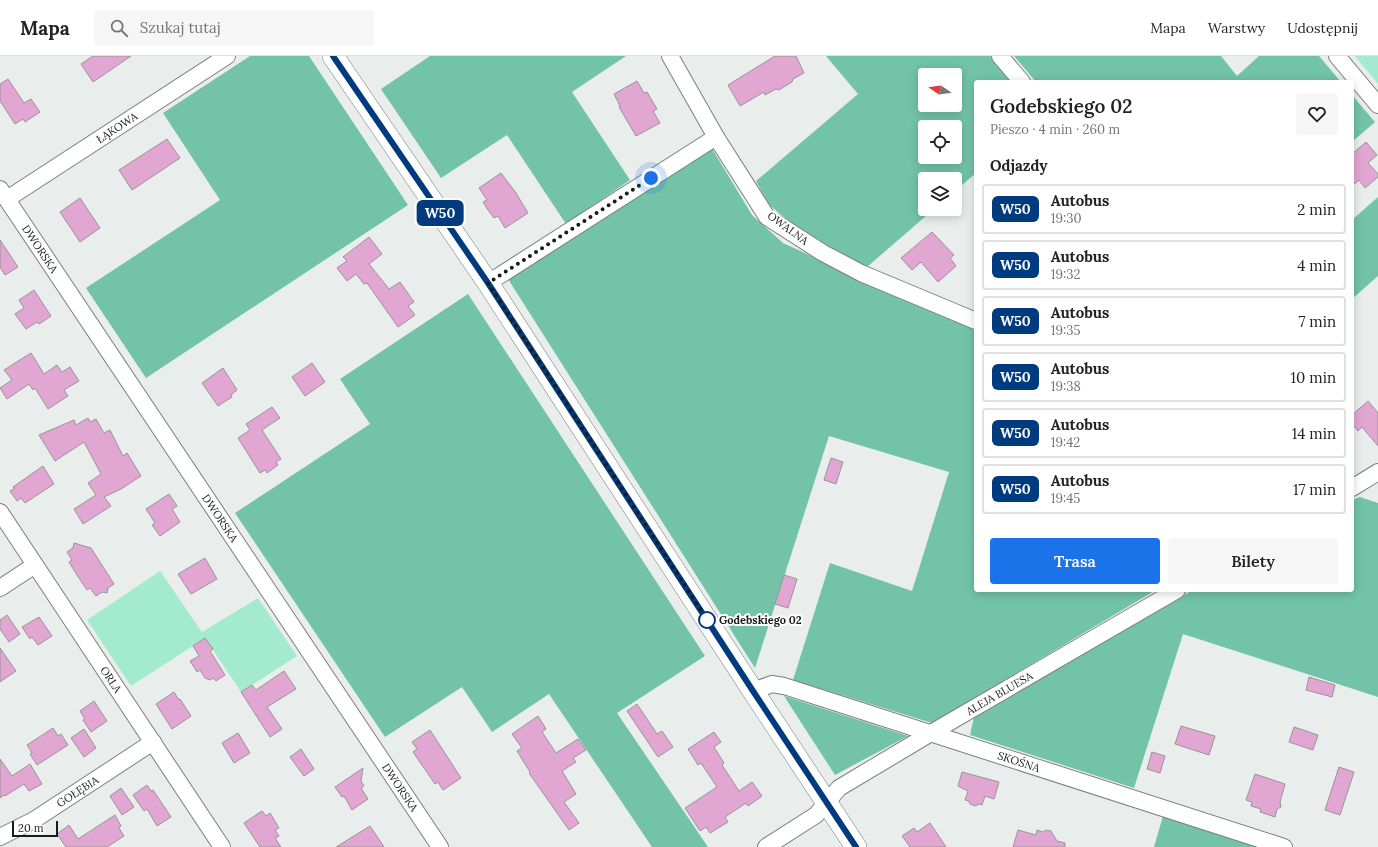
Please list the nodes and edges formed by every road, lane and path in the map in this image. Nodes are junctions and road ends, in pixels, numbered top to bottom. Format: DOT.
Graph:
graph roads {
  1 [pos="227,56"];
  2 [pos="333,56"];
  3 [pos="670,56"];
  4 [pos="1000,56"];
  5 [pos="1338,56"];
  6 [pos="1020,80"];
  7 [pos="1378,105"];
  8 [pos="716,137"];
  9 [pos="3,194"];
  10 [pos="488,283"];
  11 [pos="974,320"];
  12 [pos="1378,472"];
  13 [pos="1357,485"];
  14 [pos="1378,488"];
  15 [pos="0,512"];
  16 [pos="35,565"];
  17 [pos="0,588"];
  18 [pos="1174,592"];
  19 [pos="753,691"];
  20 [pos="931,733"];
  21 [pos="153,742"];
  22 [pos="827,803"];
  23 [pos="0,837"];
  24 [pos="222,847"];
  25 [pos="440,847"];
  26 [pos="766,847"];
  27 [pos="856,847"];
  28 [pos="1284,847"];
  1 -- 9 [label="street, ŁĄKOWA"];
  2 -- 10 [label="main road"];
  3 -- 8 [label="street, OWALNA"];
  4 -- 6 [label="street"];
  5 -- 7 [label="street"];
  8 -- 10 [label="street"];
  8 -- 11 [label="street, OWALNA"];
  9 -- 25 [label="street, DWORSKA"];
  10 -- 19 [label="main road"];
  12 -- 13 [label="street"];
  13 -- 14 [label="street"];
  15 -- 16 [label="street, ORLA"];
  16 -- 17 [label="street"];
  16 -- 21 [label="street, ORLA"];
  18 -- 20 [label="street, ALEJA BLUESA"];
  19 -- 20 [label="street, SKOŚNA"];
  19 -- 22 [label="main road"];
  20 -- 22 [label="street, ALEJA BLUESA"];
  20 -- 28 [label="street, SKOŚNA"];
  21 -- 23 [label="street, GOŁĘBIA"];
  21 -- 24 [label="street, ORLA"];
  22 -- 26 [label="street, ALEJA BLUESA"];
  22 -- 27 [label="main road"];
}
